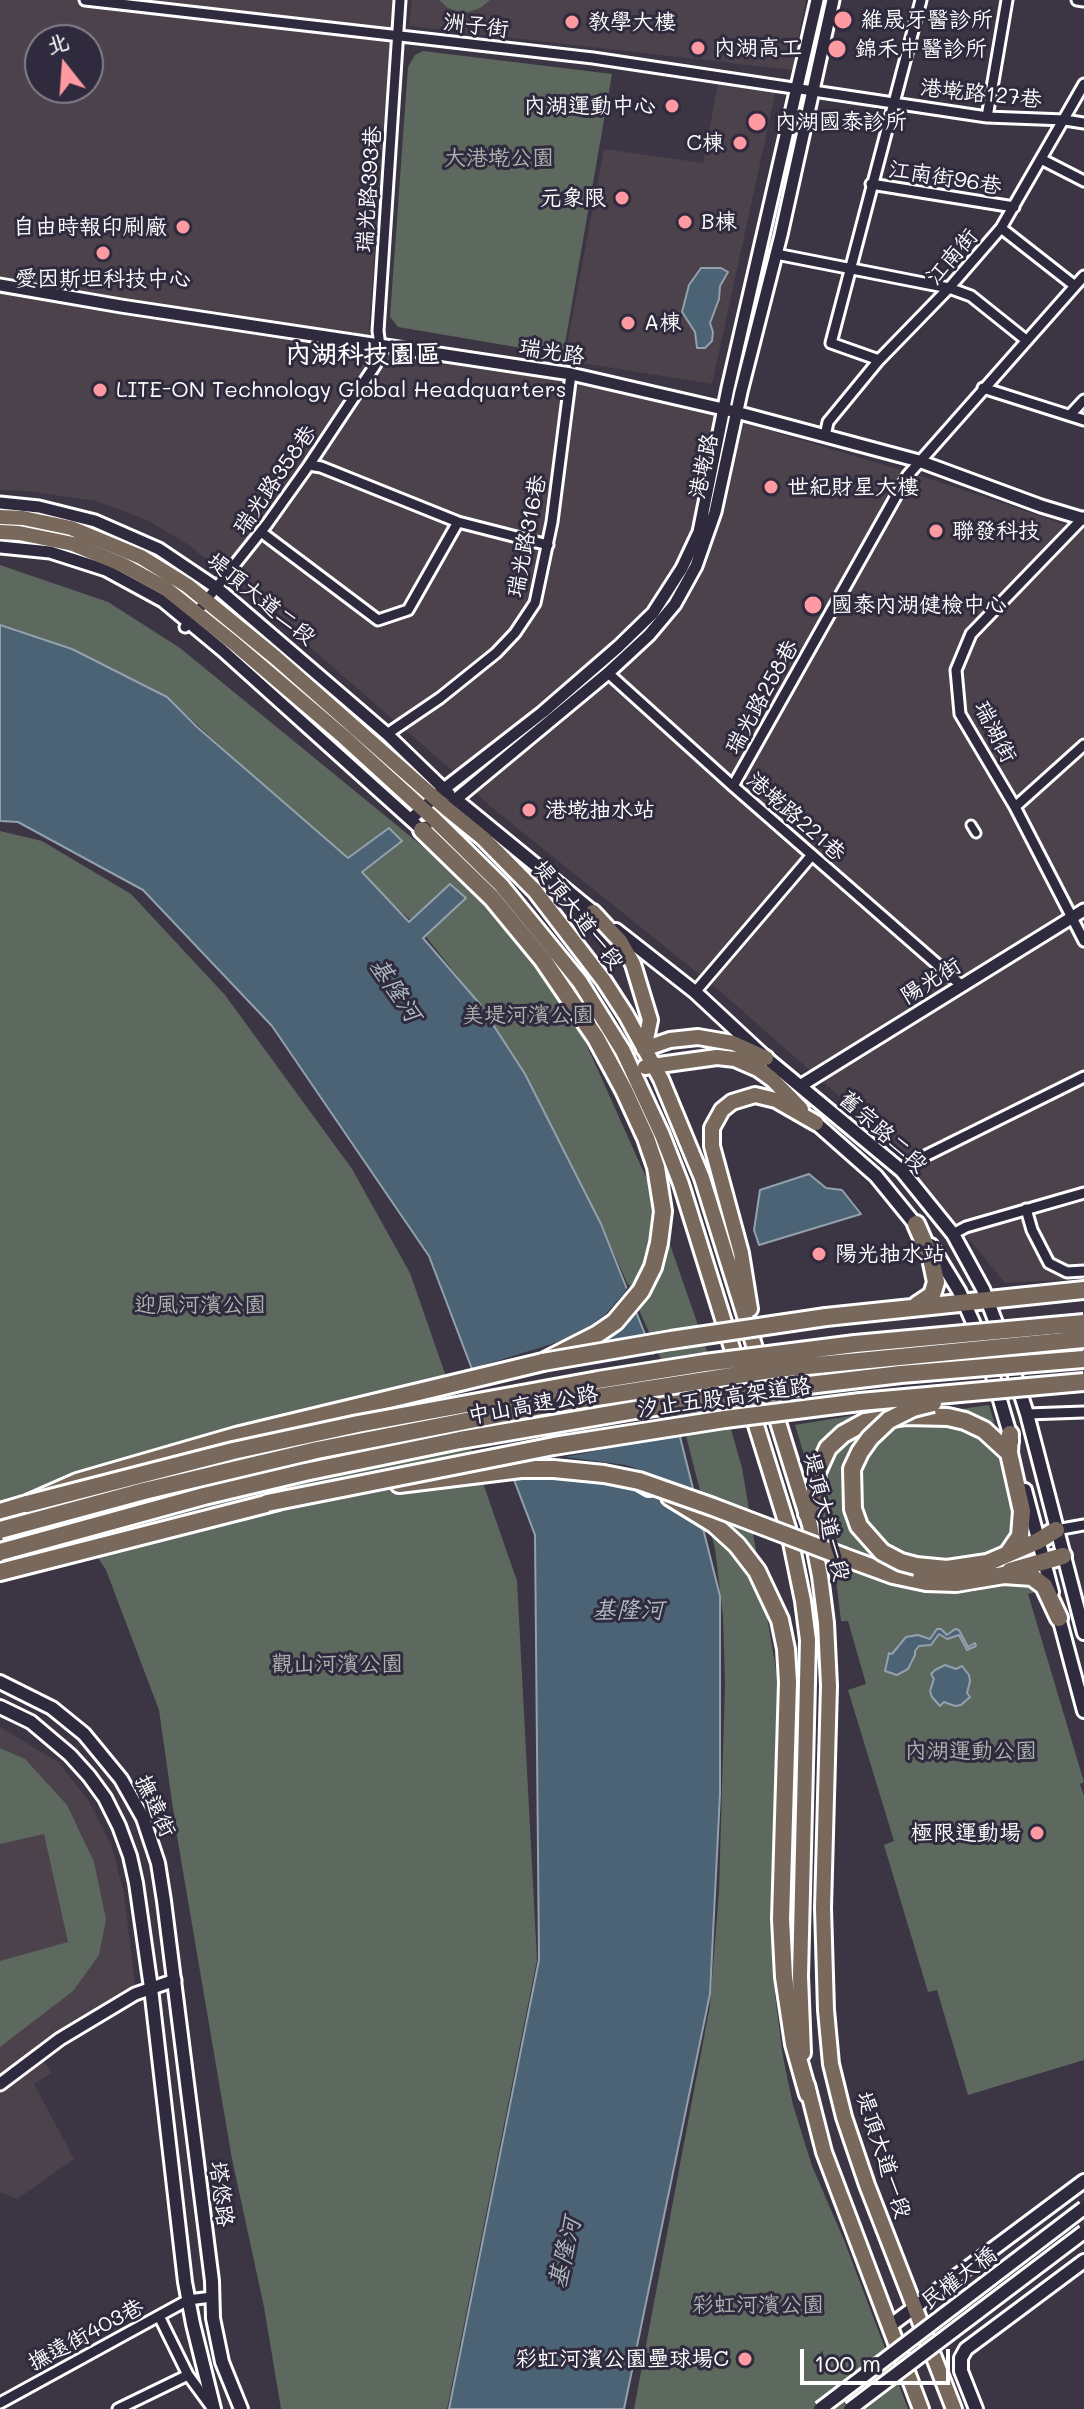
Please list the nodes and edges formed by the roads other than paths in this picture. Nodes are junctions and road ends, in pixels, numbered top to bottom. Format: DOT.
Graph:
graph roads {
  1 [pos="85,0"];
  2 [pos="400,0"];
  3 [pos="817,0"];
  4 [pos="833,0"];
  5 [pos="921,0"];
  6 [pos="1007,0"];
  7 [pos="1077,0"];
  8 [pos="1084,1"];
  9 [pos="397,35"];
  10 [pos="1084,84"];
  11 [pos="798,89"];
  12 [pos="813,90"];
  13 [pos="893,102"];
  14 [pos="987,117"];
  15 [pos="1065,120"];
  16 [pos="1084,123"];
  17 [pos="1041,159"];
  18 [pos="1084,181"];
  19 [pos="871,184"];
  20 [pos="1014,207"];
  21 [pos="1001,228"];
  22 [pos="776,254"];
  23 [pos="849,268"];
  24 [pos="1084,276"];
  25 [pos="0,285"];
  26 [pos="1075,286"];
  27 [pos="949,288"];
  28 [pos="1026,340"];
  29 [pos="380,346"];
  30 [pos="879,360"];
  31 [pos="571,374"];
  32 [pos="983,388"];
  33 [pos="1084,400"];
  34 [pos="730,410"];
  35 [pos="1070,415"];
  36 [pos="1084,420"];
  37 [pos="825,436"];
  38 [pos="919,461"];
  39 [pos="309,465"];
  40 [pos="0,503"];
  41 [pos="0,517"];
  42 [pos="1084,518"];
  43 [pos="458,522"];
  44 [pos="0,532"];
  45 [pos="261,532"];
  46 [pos="548,545"];
  47 [pos="0,547"];
  48 [pos="217,588"];
  49 [pos="206,601"];
  50 [pos="190,621"];
  51 [pos="608,673"];
  52 [pos="387,734"];
  53 [pos="1084,745"];
  54 [pos="733,786"];
  55 [pos="445,799"];
  56 [pos="1015,807"];
  57 [pos="423,820"];
  58 [pos="970,825"];
  59 [pos="976,833"];
  60 [pos="812,855"];
  61 [pos="1084,910"];
  62 [pos="593,912"];
  63 [pos="1072,917"];
  64 [pos="1084,941"];
  65 [pos="962,986"];
  66 [pos="695,992"];
  67 [pos="644,1049"];
  68 [pos="766,1058"];
  69 [pos="654,1066"];
  70 [pos="632,1069"];
  71 [pos="1084,1077"];
  72 [pos="800,1086"];
  73 [pos="816,1123"];
  74 [pos="902,1171"];
  75 [pos="1084,1193"];
  76 [pos="1026,1209"];
  77 [pos="916,1224"];
  78 [pos="953,1234"];
  79 [pos="1084,1271"];
  80 [pos="1084,1290"];
  81 [pos="988,1301"];
  82 [pos="965,1303"];
  83 [pos="904,1309"];
  84 [pos="1084,1323"];
  85 [pos="1084,1339"];
  86 [pos="1084,1359"];
  87 [pos="543,1362"];
  88 [pos="760,1364"];
  89 [pos="1084,1382"];
  90 [pos="996,1388"];
  91 [pos="1084,1412"];
  92 [pos="1027,1414"];
  93 [pos="1010,1434"];
  94 [pos="1009,1453"];
  95 [pos="639,1481"];
  96 [pos="267,1503"];
  97 [pos="27,1504"];
  98 [pos="0,1512"];
  99 [pos="807,1514"];
  100 [pos="1084,1525"];
  101 [pos="0,1530"];
  102 [pos="1056,1530"];
  103 [pos="1038,1541"];
  104 [pos="0,1552"];
  105 [pos="1008,1553"];
  106 [pos="1063,1556"];
  107 [pos="1044,1561"];
  108 [pos="0,1572"];
  109 [pos="990,1577"];
  110 [pos="1059,1618"];
  111 [pos="1084,1633"];
  112 [pos="0,1682"];
  113 [pos="0,1707"];
  114 [pos="1084,1711"];
  115 [pos="175,1980"];
  116 [pos="151,1988"];
  117 [pos="0,2084"];
  118 [pos="808,2094"];
  119 [pos="1084,2181"];
  120 [pos="1084,2208"];
  121 [pos="1084,2232"];
  122 [pos="1084,2261"];
  123 [pos="212,2297"];
  124 [pos="188,2300"];
  125 [pos="915,2308"];
  126 [pos="159,2316"];
  127 [pos="891,2325"];
  128 [pos="188,2375"];
  129 [pos="0,2403"];
  130 [pos="118,2409"];
  131 [pos="213,2409"];
  132 [pos="241,2409"];
  133 [pos="820,2409"];
  134 [pos="850,2409"];
  135 [pos="921,2409"];
  136 [pos="954,2409"];
  137 [pos="976,2409"];
  1 -- 9 [label="street, 洲子街"];
  2 -- 9 [label="street, 瑞光路393巷"];
  3 -- 11 [label="street, 港墘路"];
  4 -- 12 [label="street, 港墘路"];
  5 -- 13 [label="street"];
  6 -- 14 [label="street"];
  7 -- 8 [label="street"];
  9 -- 11 [label="street, 洲子街"];
  9 -- 29 [label="street, 瑞光路393巷"];
  10 -- 15 [label="street, 江南街"];
  11 -- 12 [label="street, 洲子街"];
  11 -- 34 [label="street, 港墘路"];
  12 -- 13 [label="street, 港墘路127巷"];
  12 -- 22 [label="street, 港墘路"];
  13 -- 14 [label="street, 港墘路127巷"];
  13 -- 19 [label="street, 港墘路127巷"];
  14 -- 15 [label="street, 港墘路127巷"];
  15 -- 16 [label="street, 港墘路127巷"];
  15 -- 17 [label="street, 江南街"];
  17 -- 18 [label="street"];
  17 -- 20 [label="street, 江南街"];
  19 -- 20 [label="street, 江南街96巷"];
  19 -- 23 [label="street, 港墘路127巷"];
  20 -- 21 [label="street, 江南街"];
  21 -- 26 [label="street"];
  21 -- 27 [label="street, 江南街"];
  22 -- 23 [label="street"];
  22 -- 34 [label="street, 港墘路"];
  23 -- 27 [label="street"];
  23 -- 30 [label="street, 港墘路127巷"];
  24 -- 26 [label="street, 瑞光路258巷"];
  25 -- 29 [label="street, 瑞光路"];
  26 -- 28 [label="street, 瑞光路258巷"];
  27 -- 28 [label="street"];
  27 -- 30 [label="street, 江南街"];
  28 -- 32 [label="street, 瑞光路258巷"];
  29 -- 31 [label="street, 瑞光路"];
  29 -- 39 [label="street, 瑞光路358巷"];
  30 -- 37 [label="street, 江南街"];
  31 -- 34 [label="street, 瑞光路"];
  31 -- 46 [label="street, 瑞光路316巷"];
  32 -- 35 [label="street"];
  32 -- 38 [label="street, 瑞光路258巷"];
  33 -- 35 [label="street"];
  34 -- 37 [label="street, 瑞光路"];
  34 -- 51 [label="street, 港墘路"];
  34 -- 55 [label="street, 港墘路"];
  35 -- 36 [label="street"];
  37 -- 38 [label="street, 瑞光路"];
  38 -- 42 [label="street, 瑞光路"];
  38 -- 54 [label="street, 瑞光路258巷"];
  39 -- 43 [label="street"];
  39 -- 45 [label="street, 瑞光路358巷"];
  40 -- 48 [label="street, 堤頂大道二段"];
  41 -- 49 [label="highway, 堤頂大道二段"];
  42 -- 56 [label="street, 瑞湖街"];
  43 -- 45 [label="street"];
  43 -- 46 [label="street"];
  44 -- 50 [label="highway"];
  45 -- 48 [label="street, 瑞光路358巷"];
  46 -- 52 [label="street, 瑞光路316巷"];
  47 -- 50 [label="street"];
  48 -- 49 [label="street, 瑞光路358巷"];
  48 -- 52 [label="street, 堤頂大道二段"];
  49 -- 50 [label="street, 瑞光路358巷"];
  49 -- 55 [label="highway, 堤頂大道二段"];
  50 -- 57 [label="highway"];
  51 -- 54 [label="street, 港墘路221巷"];
  51 -- 55 [label="street, 港墘路"];
  52 -- 55 [label="street, 堤頂大道二段"];
  53 -- 56 [label="street"];
  54 -- 60 [label="street, 港墘路221巷"];
  55 -- 57 [label="street, 港墘路"];
  55 -- 62 [label="main road, 舊宗路二段"];
  55 -- 67 [label="highway, 堤頂大道一段"];
  56 -- 63 [label="street, 瑞湖街"];
  57 -- 70 [label="highway, 堤頂大道一段"];
  57 -- 87 [label="highway, bridge"];
  58 -- 59 [label="street"];
  60 -- 65 [label="street, 港墘路221巷"];
  60 -- 66 [label="street"];
  61 -- 63 [label="street, 陽光街"];
  62 -- 66 [label="main road, 舊宗路二段"];
  62 -- 67 [label="highway"];
  63 -- 64 [label="street, 瑞湖街"];
  63 -- 65 [label="street, 陽光街"];
  65 -- 72 [label="street, 陽光街"];
  66 -- 68 [label="main road, 舊宗路二段"];
  67 -- 68 [label="highway"];
  67 -- 69 [label="highway, 堤頂大道一段"];
  68 -- 72 [label="main road, 舊宗路二段"];
  69 -- 70 [label="highway"];
  69 -- 73 [label="highway"];
  69 -- 88 [label="highway, 堤頂大道一段"];
  70 -- 118 [label="highway, 堤頂大道一段"];
  71 -- 74 [label="street"];
  72 -- 74 [label="main road, 舊宗路二段"];
  73 -- 77 [label="main road, 舊宗路二段"];
  73 -- 88 [label="highway"];
  74 -- 78 [label="main road, 舊宗路二段"];
  75 -- 76 [label="street"];
  76 -- 78 [label="street"];
  76 -- 79 [label="street"];
  77 -- 82 [label="main road, 舊宗路二段"];
  77 -- 83 [label="highway"];
  78 -- 81 [label="main road, 舊宗路二段"];
  80 -- 81 [label="highway"];
  81 -- 82 [label="highway"];
  81 -- 92 [label="main road, 舊宗路二段"];
  82 -- 83 [label="highway"];
  82 -- 93 [label="main road, 舊宗路二段"];
  83 -- 87 [label="highway, bridge"];
  84 -- 97 [label="highway, 汐止五股高架道路, bridge"];
  85 -- 101 [label="highway, 中山高速公路, bridge"];
  86 -- 104 [label="highway, 中山高速公路, bridge"];
  87 -- 97 [label="highway, bridge"];
  88 -- 99 [label="highway, 堤頂大道一段"];
  89 -- 90 [label="highway, 汐止五股高架道路, bridge"];
  90 -- 96 [label="highway, 汐止五股高架道路, bridge"];
  90 -- 105 [label="highway, bridge"];
  91 -- 92 [label="street"];
  92 -- 102 [label="main road, 舊宗路二段"];
  93 -- 94 [label="highway"];
  93 -- 103 [label="main road, 舊宗路二段"];
  94 -- 99 [label="highway"];
  94 -- 105 [label="highway"];
  95 -- 96 [label="highway, bridge"];
  95 -- 109 [label="highway, bridge"];
  95 -- 118 [label="highway, bridge"];
  96 -- 108 [label="highway, 汐止五股高架道路"];
  97 -- 98 [label="highway, 汐止五股高架道路"];
  99 -- 125 [label="highway, 堤頂大道一段"];
  100 -- 102 [label="street"];
  102 -- 103 [label="highway"];
  102 -- 106 [label="main road, 舊宗路二段"];
  103 -- 105 [label="highway"];
  103 -- 107 [label="main road, 舊宗路二段"];
  106 -- 107 [label="highway"];
  106 -- 111 [label="main road, 舊宗路二段"];
  107 -- 109 [label="highway"];
  107 -- 110 [label="main road, 舊宗路二段"];
  109 -- 110 [label="highway"];
  110 -- 114 [label="main road, 舊宗路二段"];
  112 -- 115 [label="main road, 撫遠街"];
  113 -- 116 [label="main road, 撫遠街"];
  115 -- 116 [label="street"];
  115 -- 123 [label="main road, 塔悠路"];
  116 -- 117 [label="street"];
  116 -- 124 [label="main road, 塔悠路"];
  118 -- 127 [label="highway, 堤頂大道一段"];
  119 -- 125 [label="main road"];
  120 -- 133 [label="main road, 民權大橋, bridge"];
  121 -- 134 [label="main road, 民權大橋, bridge"];
  122 -- 137 [label="main road"];
  123 -- 124 [label="street"];
  123 -- 132 [label="main road, 塔悠路"];
  124 -- 126 [label="street, 撫遠街403巷"];
  124 -- 131 [label="main road, 塔悠路"];
  125 -- 127 [label="main road"];
  125 -- 136 [label="highway, 堤頂大道一段"];
  126 -- 128 [label="street"];
  126 -- 129 [label="street, 撫遠街403巷"];
  127 -- 135 [label="highway, 堤頂大道一段"];
  128 -- 130 [label="street"];
  128 -- 131 [label="street"];
}
